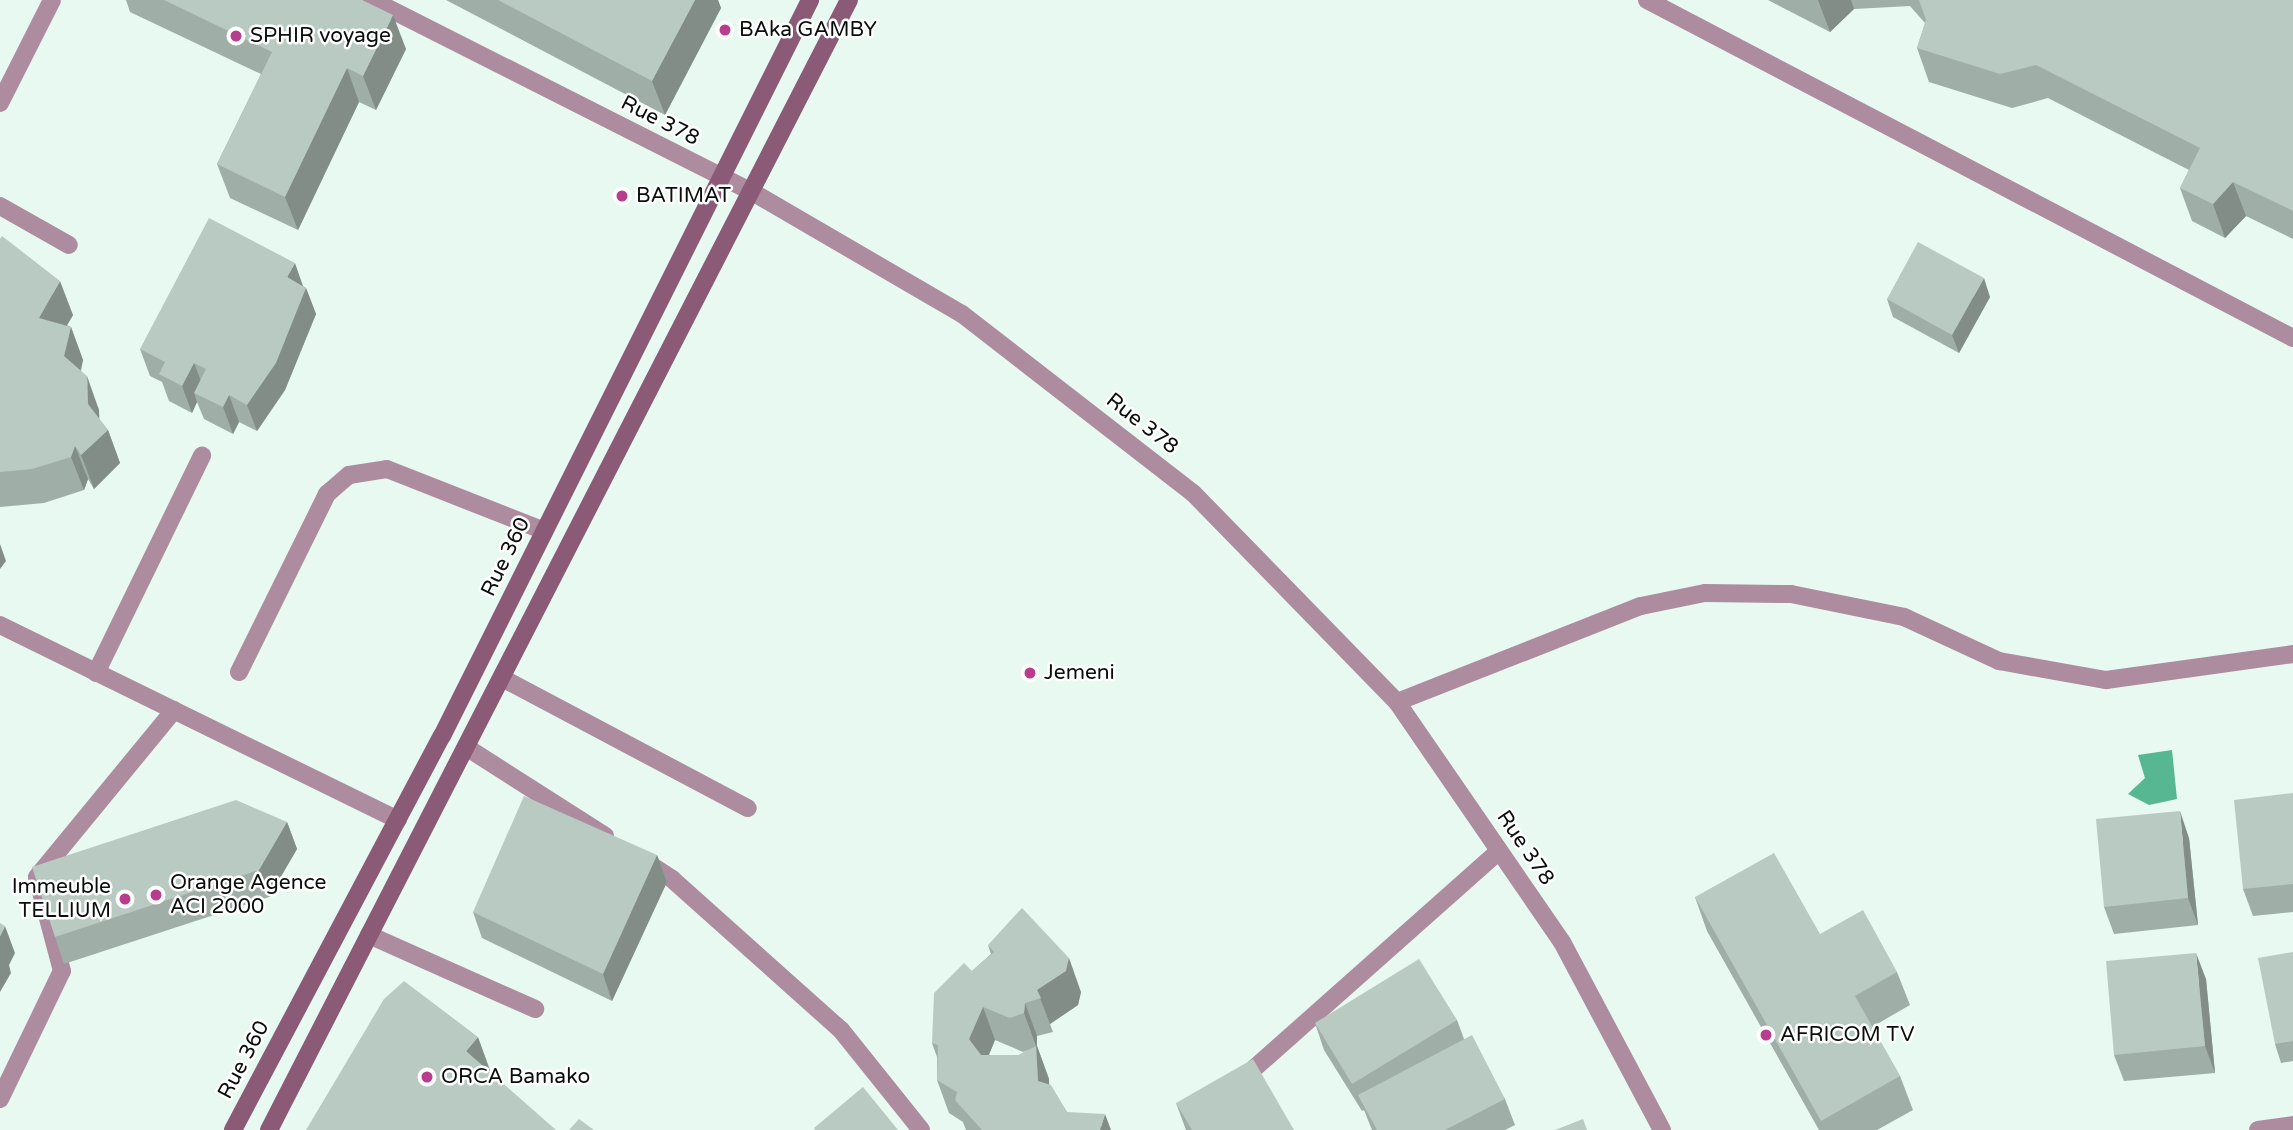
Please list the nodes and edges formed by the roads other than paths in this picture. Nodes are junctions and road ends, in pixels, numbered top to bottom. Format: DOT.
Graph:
graph roads {
  1 [pos="52,0"];
  2 [pos="372,0"];
  3 [pos="810,0"];
  4 [pos="849,0"];
  5 [pos="1647,0"];
  6 [pos="0,103"];
  7 [pos="721,177"];
  8 [pos="754,193"];
  9 [pos="0,206"];
  10 [pos="69,246"];
  11 [pos="2293,338"];
  12 [pos="202,456"];
  13 [pos="544,531"];
  14 [pos="0,625"];
  15 [pos="2293,654"];
  16 [pos="239,672"];
  17 [pos="96,673"];
  18 [pos="502,678"];
  19 [pos="1397,702"];
  20 [pos="174,710"];
  21 [pos="466,747"];
  22 [pos="748,808"];
  23 [pos="398,820"];
  24 [pos="1499,851"];
  25 [pos="369,934"];
  26 [pos="535,1009"];
  27 [pos="875,1076"];
  28 [pos="1227,1093"];
  29 [pos="858,1094"];
  30 [pos="0,1099"];
  31 [pos="2293,1125"];
  32 [pos="233,1130"];
  33 [pos="269,1130"];
  34 [pos="921,1130"];
  35 [pos="1662,1130"];
  36 [pos="2258,1130"];
  1 -- 6 [label="street"];
  2 -- 7 [label="street, Rue 378"];
  3 -- 7 [label="main road, Rue 360"];
  4 -- 8 [label="main road"];
  5 -- 11 [label="street"];
  7 -- 8 [label="street, Rue 378"];
  7 -- 13 [label="main road, Rue 360"];
  8 -- 18 [label="main road"];
  8 -- 19 [label="street, Rue 378"];
  9 -- 10 [label="street"];
  12 -- 17 [label="street"];
  13 -- 16 [label="street"];
  13 -- 23 [label="main road, Rue 360"];
  14 -- 17 [label="street"];
  15 -- 19 [label="street"];
  17 -- 20 [label="street"];
  18 -- 21 [label="main road"];
  18 -- 22 [label="street"];
  19 -- 24 [label="street, Rue 378"];
  20 -- 23 [label="street"];
  20 -- 30 [label="street"];
  21 -- 25 [label="main road"];
  21 -- 27 [label="street"];
  23 -- 32 [label="main road, Rue 360"];
  24 -- 28 [label="street"];
  24 -- 35 [label="street, Rue 378"];
  25 -- 26 [label="street"];
  25 -- 33 [label="main road"];
  27 -- 29 [label="street"];
  27 -- 34 [label="street"];
  31 -- 36 [label="street"];
}
